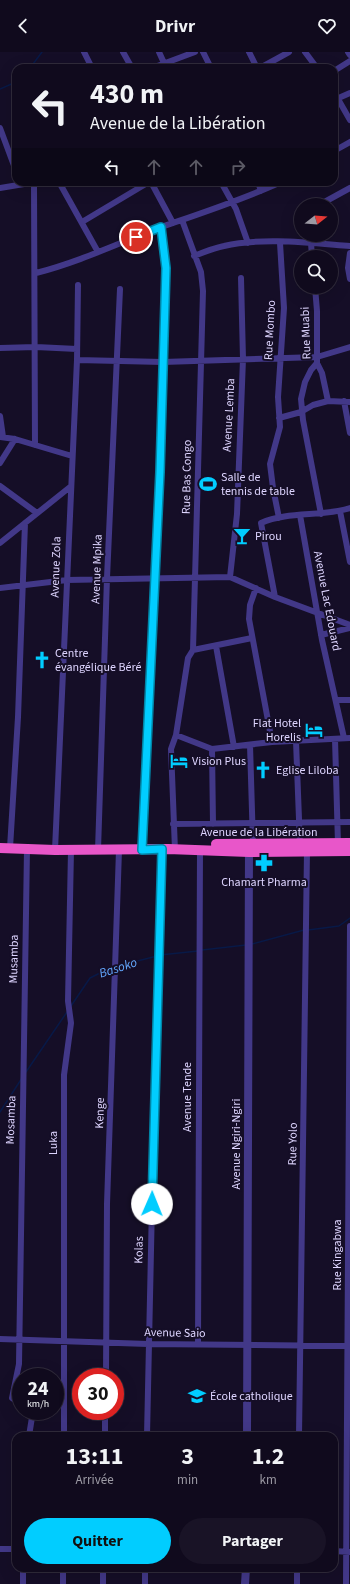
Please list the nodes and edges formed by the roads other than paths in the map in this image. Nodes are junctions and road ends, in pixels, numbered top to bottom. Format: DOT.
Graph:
graph roads {
  1 [pos="84,52"];
  2 [pos="124,52"];
  3 [pos="159,52"];
  4 [pos="195,52"];
  5 [pos="203,52"];
  6 [pos="249,52"];
  7 [pos="289,52"];
  8 [pos="305,52"];
  9 [pos="348,52"];
  10 [pos="350,55"];
  11 [pos="350,61"];
  12 [pos="90,64"];
  13 [pos="130,64"];
  14 [pos="164,64"];
  15 [pos="209,64"];
  16 [pos="256,64"];
  17 [pos="266,64"];
  18 [pos="314,64"];
  19 [pos="338,68"];
  20 [pos="350,93"];
  21 [pos="338,98"];
  22 [pos="338,102"];
  23 [pos="350,120"];
  24 [pos="0,128"];
  25 [pos="350,142"];
  26 [pos="338,149"];
  27 [pos="12,160"];
  28 [pos="12,185"];
  29 [pos="35,186"];
  30 [pos="61,186"];
  31 [pos="143,186"];
  32 [pos="152,186"];
  33 [pos="223,186"];
  34 [pos="259,186"];
  35 [pos="273,186"];
  36 [pos="0,188"];
  37 [pos="350,188"];
  38 [pos="261,192"];
  39 [pos="332,198"];
  40 [pos="232,202"];
  41 [pos="182,220"];
  42 [pos="82,222"];
  43 [pos="173,223"];
  44 [pos="161,227"];
  45 [pos="248,243"];
  46 [pos="280,243"];
  47 [pos="311,243"];
  48 [pos="350,246"];
  49 [pos="312,250"];
  50 [pos="98,252"];
  51 [pos="350,253"];
  52 [pos="194,256"];
  53 [pos="36,273"];
  54 [pos="241,278"];
  55 [pos="350,279"];
  56 [pos="78,285"];
  57 [pos="120,289"];
  58 [pos="316,294"];
  59 [pos="36,347"];
  60 [pos="350,347"];
  61 [pos="0,348"];
  62 [pos="77,349"];
  63 [pos="280,358"];
  64 [pos="243,359"];
  65 [pos="77,360"];
  66 [pos="317,360"];
  67 [pos="117,361"];
  68 [pos="200,361"];
  69 [pos="163,362"];
  70 [pos="347,401"];
  71 [pos="328,402"];
  72 [pos="301,412"];
  73 [pos="0,416"];
  74 [pos="279,418"];
  75 [pos="350,433"];
  76 [pos="2,437"];
  77 [pos="15,439"];
  78 [pos="35,444"];
  79 [pos="72,456"];
  80 [pos="0,463"];
  81 [pos="0,486"];
  82 [pos="70,487"];
  83 [pos="350,508"];
  84 [pos="340,511"];
  85 [pos="37,513"];
  86 [pos="321,514"];
  87 [pos="300,515"];
  88 [pos="279,518"];
  89 [pos="25,523"];
  90 [pos="0,543"];
  91 [pos="349,547"];
  92 [pos="350,562"];
  93 [pos="195,576"];
  94 [pos="230,577"];
  95 [pos="107,578"];
  96 [pos="154,578"];
  97 [pos="67,580"];
  98 [pos="22,585"];
  99 [pos="0,588"];
  100 [pos="256,588"];
  101 [pos="275,597"];
  102 [pos="317,612"];
  103 [pos="350,626"];
  104 [pos="321,635"];
  105 [pos="252,638"];
  106 [pos="216,646"];
  107 [pos="193,650"];
  108 [pos="336,700"];
  109 [pos="350,700"];
  110 [pos="176,735"];
  111 [pos="347,738"];
  112 [pos="335,739"];
  113 [pos="296,740"];
  114 [pos="272,742"];
  115 [pos="250,745"];
  116 [pos="234,747"];
  117 [pos="212,749"];
  118 [pos="338,822"];
  119 [pos="350,822"];
  120 [pos="298,823"];
  121 [pos="173,824"];
  122 [pos="213,824"];
  123 [pos="253,824"];
  124 [pos="350,843"];
  125 [pos="338,844"];
  126 [pos="251,847"];
  127 [pos="5,848"];
  128 [pos="303,848"];
  129 [pos="27,849"];
  130 [pos="170,849"];
  131 [pos="55,850"];
  132 [pos="71,850"];
  133 [pos="98,850"];
  134 [pos="119,850"];
  135 [pos="142,850"];
  136 [pos="200,850"];
  137 [pos="350,851"];
  138 [pos="350,926"];
  139 [pos="24,1070"];
  140 [pos="0,1339"];
  141 [pos="18,1339"];
  142 [pos="64,1341"];
  143 [pos="106,1342"];
  144 [pos="148,1344"];
  145 [pos="198,1344"];
  146 [pos="248,1345"];
  147 [pos="301,1345"];
  148 [pos="349,1346"];
  149 [pos="18,1368"];
  150 [pos="106,1368"];
  151 [pos="32,1420"];
  152 [pos="105,1420"];
  153 [pos="30,1432"];
  154 [pos="64,1432"];
  155 [pos="105,1432"];
  156 [pos="147,1432"];
  157 [pos="247,1432"];
  158 [pos="299,1432"];
  159 [pos="0,1549"];
  160 [pos="12,1549"];
  161 [pos="338,1551"];
  162 [pos="349,1552"];
  163 [pos="23,1572"];
  164 [pos="63,1572"];
  165 [pos="103,1572"];
  166 [pos="145,1572"];
  167 [pos="246,1572"];
  168 [pos="297,1572"];
  169 [pos="23,1584"];
  170 [pos="63,1584"];
  171 [pos="103,1584"];
  172 [pos="145,1584"];
  173 [pos="245,1584"];
  174 [pos="297,1584"];
  175 [pos="346,1584"];
  1 -- 12 [label="street"];
  2 -- 13 [label="street"];
  3 -- 14 [label="street"];
  4 -- 14 [label="street"];
  5 -- 15 [label="street"];
  6 -- 16 [label="street"];
  7 -- 17 [label="street"];
  8 -- 18 [label="street"];
  9 -- 10 [label="street"];
  11 -- 19 [label="street"];
  20 -- 21 [label="street"];
  22 -- 23 [label="street"];
  24 -- 27 [label="street"];
  25 -- 26 [label="street"];
  28 -- 36 [label="street"];
  29 -- 53 [label="street"];
  30 -- 42 [label="street"];
  31 -- 42 [label="street"];
  32 -- 43 [label="street"];
  33 -- 40 [label="street"];
  34 -- 38 [label="street"];
  35 -- 38 [label="street"];
  37 -- 39 [label="street"];
  38 -- 40 [label="street"];
  40 -- 41 [label="street"];
  40 -- 45 [label="street"];
  41 -- 43 [label="street"];
  41 -- 52 [label="street, Rue Bas Congo"];
  42 -- 50 [label="street"];
  43 -- 44 [label="street"];
  44 -- 50 [label="street"];
  44 -- 69 [label="street"];
  45 -- 46 [label="street"];
  45 -- 52 [label="street"];
  46 -- 47 [label="street"];
  46 -- 63 [label="street, Rue Mombo"];
  47 -- 48 [label="street"];
  47 -- 49 [label="street"];
  50 -- 53 [label="street"];
  51 -- 55 [label="street"];
  52 -- 68 [label="street, Rue Bas Congo"];
  53 -- 59 [label="street"];
  54 -- 64 [label="street, Avenue Lemba"];
  56 -- 62 [label="street, Avenue Zola"];
  57 -- 67 [label="street, Avenue Mpika"];
  58 -- 66 [label="street, Rue Muabi"];
  59 -- 61 [label="street"];
  59 -- 62 [label="street"];
  59 -- 78 [label="street"];
  60 -- 66 [label="street"];
  62 -- 65 [label="street, Avenue Zola"];
  63 -- 64 [label="street"];
  63 -- 66 [label="street"];
  63 -- 74 [label="street, Rue Mombo"];
  64 -- 68 [label="street"];
  64 -- 94 [label="street, Avenue Lemba"];
  65 -- 67 [label="street"];
  65 -- 79 [label="street, Avenue Zola"];
  66 -- 71 [label="street, Rue Muabi"];
  66 -- 72 [label="street"];
  67 -- 69 [label="street"];
  67 -- 95 [label="street, Avenue Mpika"];
  68 -- 69 [label="street"];
  68 -- 93 [label="street, Rue Bas Congo"];
  69 -- 96 [label="street"];
  70 -- 71 [label="street"];
  70 -- 75 [label="street"];
  71 -- 72 [label="street"];
  72 -- 74 [label="street"];
  72 -- 86 [label="street"];
  73 -- 76 [label="street"];
  74 -- 88 [label="street, Rue Mombo"];
  76 -- 77 [label="street"];
  77 -- 78 [label="street"];
  77 -- 80 [label="street"];
  78 -- 79 [label="street"];
  79 -- 82 [label="street, Avenue Zola"];
  81 -- 85 [label="street"];
  82 -- 85 [label="street"];
  82 -- 97 [label="street, Avenue Zola"];
  83 -- 84 [label="street"];
  84 -- 86 [label="street"];
  84 -- 91 [label="street"];
  85 -- 89 [label="street"];
  86 -- 87 [label="street"];
  87 -- 88 [label="street"];
  87 -- 102 [label="street, Avenue Lac Edouard"];
  88 -- 101 [label="street"];
  89 -- 90 [label="street"];
  89 -- 98 [label="street"];
  91 -- 92 [label="street"];
  93 -- 94 [label="street"];
  93 -- 96 [label="street"];
  93 -- 107 [label="street, Rue Bas Congo"];
  94 -- 100 [label="street"];
  95 -- 96 [label="street"];
  95 -- 97 [label="street"];
  95 -- 133 [label="street, Avenue Mpika"];
  96 -- 135 [label="street"];
  97 -- 98 [label="street"];
  97 -- 131 [label="street, Avenue Zola"];
  98 -- 99 [label="street"];
  98 -- 127 [label="street"];
  100 -- 101 [label="street"];
  100 -- 105 [label="street"];
  101 -- 102 [label="street"];
  102 -- 103 [label="street"];
  102 -- 104 [label="street, Avenue Lac Edouard"];
  103 -- 104 [label="street"];
  104 -- 108 [label="street, Avenue Lac Edouard"];
  105 -- 106 [label="street"];
  105 -- 114 [label="street"];
  106 -- 107 [label="street"];
  106 -- 116 [label="street"];
  107 -- 110 [label="street, Rue Bas Congo"];
  108 -- 109 [label="street"];
  108 -- 111 [label="street, Avenue Lac Edouard"];
  110 -- 117 [label="street"];
  110 -- 121 [label="street, Rue Bas Congo"];
  111 -- 112 [label="street"];
  112 -- 113 [label="street"];
  112 -- 118 [label="street"];
  113 -- 114 [label="street"];
  113 -- 120 [label="street, Rue Yolo"];
  114 -- 115 [label="street"];
  115 -- 116 [label="street"];
  115 -- 123 [label="street"];
  116 -- 117 [label="street"];
  117 -- 122 [label="street"];
  118 -- 119 [label="street"];
  118 -- 120 [label="street"];
  118 -- 125 [label="street"];
  120 -- 123 [label="street"];
  120 -- 128 [label="street, Rue Yolo"];
  121 -- 122 [label="street"];
  121 -- 130 [label="street, Kolas"];
  122 -- 123 [label="street"];
  123 -- 126 [label="street"];
  124 -- 125 [label="highway, Avenue de la Libération"];
  125 -- 128 [label="highway, Avenue de la Libération"];
  126 -- 128 [label="highway, Avenue de la Libération"];
  126 -- 130 [label="highway, Avenue de la Libération"];
  126 -- 136 [label="highway, Avenue de la Libération"];
  126 -- 146 [label="street, Avenue Ngiri-Ngiri"];
  127 -- 129 [label="highway, Avenue de la Libération"];
  128 -- 137 [label="highway, Avenue de la Libération"];
  128 -- 147 [label="street, Rue Yolo"];
  129 -- 131 [label="highway, Avenue de la Libération"];
  129 -- 139 [label="street, Musamba"];
  130 -- 135 [label="highway, Avenue de la Libération"];
  130 -- 136 [label="highway, Avenue de la Libération"];
  130 -- 144 [label="street, Kolas"];
  131 -- 132 [label="highway, Avenue de la Libération"];
  132 -- 133 [label="highway, Avenue de la Libération"];
  132 -- 142 [label="street, Luka"];
  133 -- 134 [label="highway, Avenue de la Libération"];
  134 -- 135 [label="highway, Avenue de la Libération"];
  134 -- 143 [label="street, Kenge"];
  136 -- 145 [label="street, Avenue Tende"];
  138 -- 148 [label="street, Rue Kingabwa"];
  139 -- 141 [label="street, Mosamba"];
  140 -- 141 [label="street, Avenue Saio"];
  141 -- 142 [label="street, Avenue Saio"];
  141 -- 149 [label="street, Mosamba"];
  142 -- 143 [label="street, Avenue Saio"];
  142 -- 154 [label="street, Luka"];
  143 -- 144 [label="street, Avenue Saio"];
  143 -- 150 [label="street, Kenge"];
  144 -- 145 [label="street, Avenue Saio"];
  144 -- 156 [label="street, Kolas"];
  145 -- 146 [label="street, Avenue Saio"];
  146 -- 147 [label="street, Avenue Saio"];
  146 -- 157 [label="street, Avenue Ngiri-Ngiri"];
  147 -- 148 [label="street, Avenue Saio"];
  147 -- 158 [label="street, Rue Yolo"];
  148 -- 162 [label="street, Rue Kingabwa"];
  151 -- 153 [label="street"];
  152 -- 155 [label="street"];
  159 -- 160 [label="street"];
  161 -- 162 [label="street"];
  162 -- 175 [label="street, Rue Kingabwa"];
  163 -- 169 [label="street"];
  164 -- 170 [label="street"];
  165 -- 171 [label="street"];
  166 -- 172 [label="street"];
  167 -- 173 [label="street"];
  168 -- 174 [label="street"];
}
